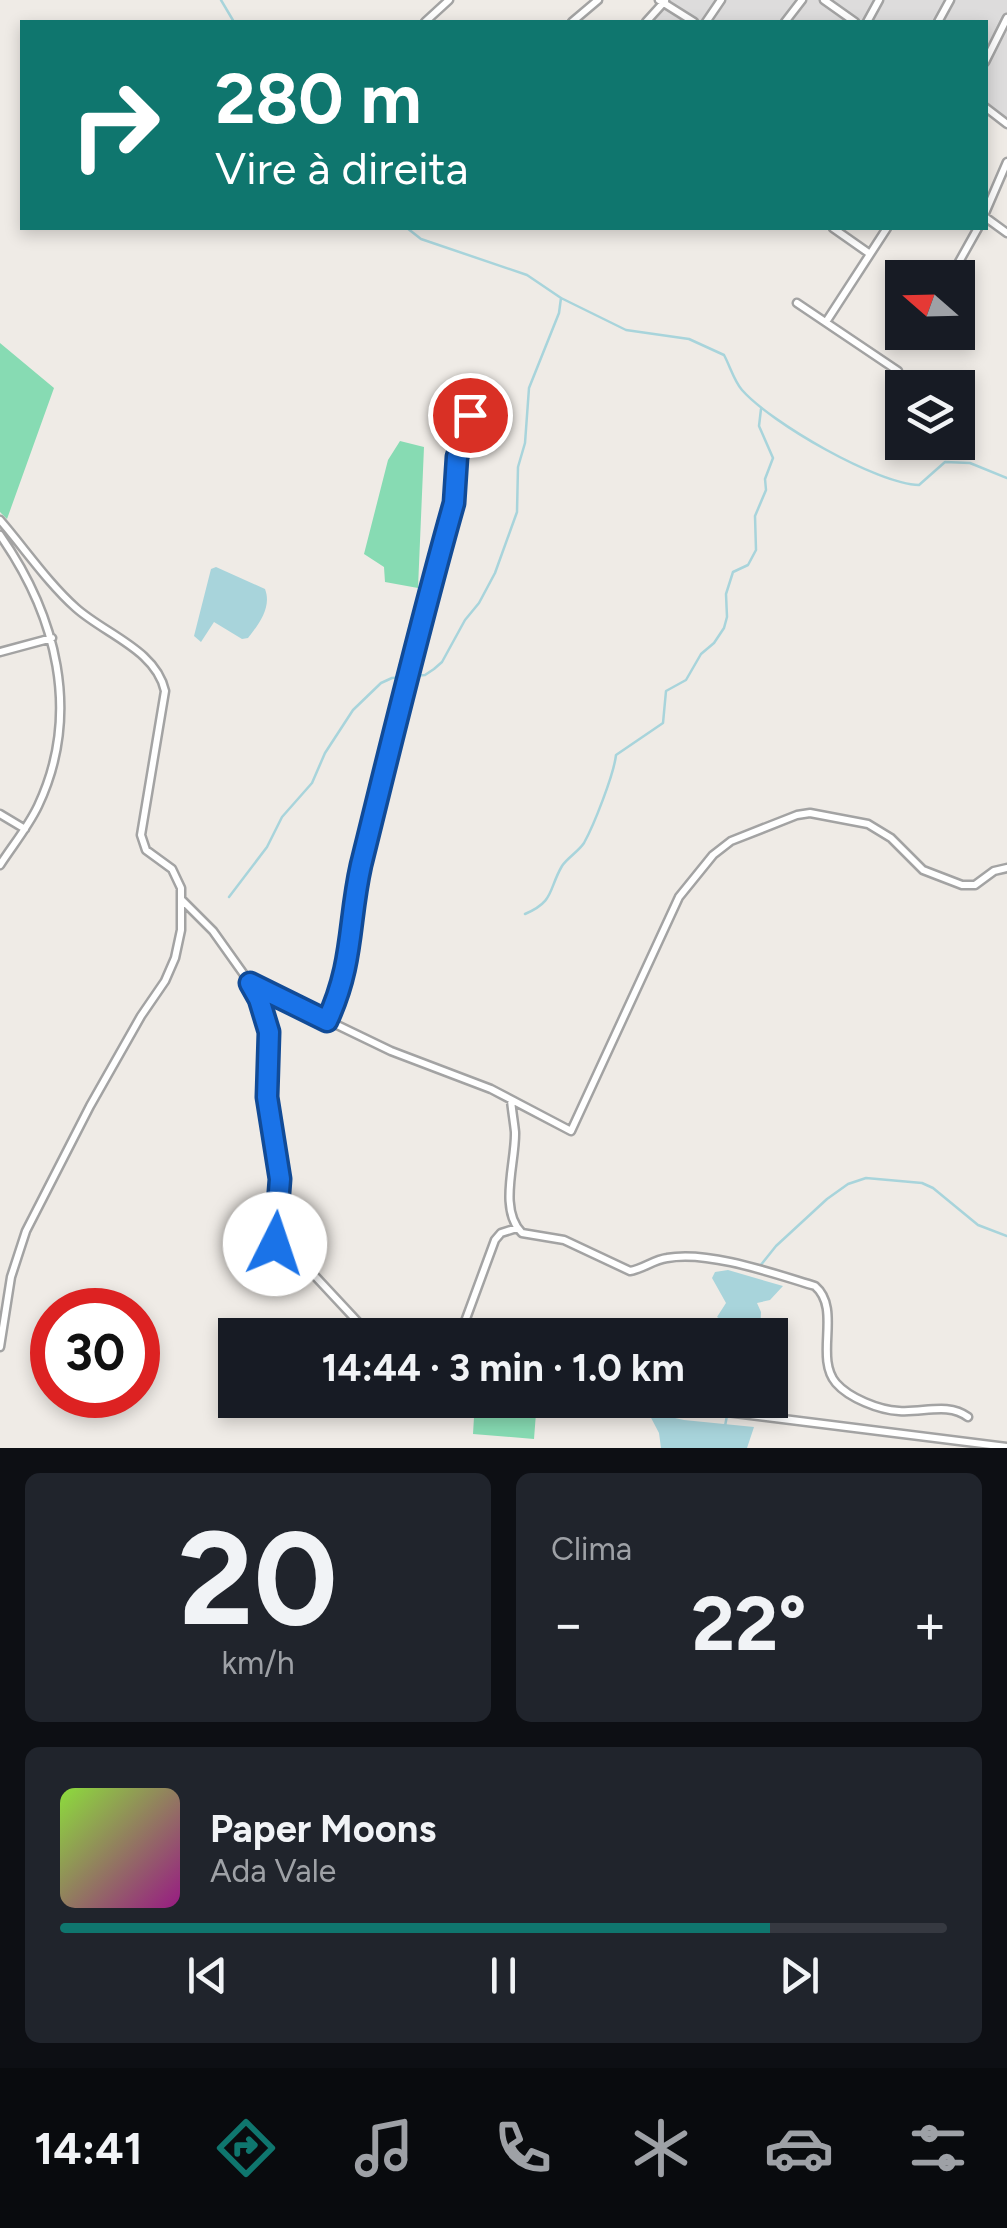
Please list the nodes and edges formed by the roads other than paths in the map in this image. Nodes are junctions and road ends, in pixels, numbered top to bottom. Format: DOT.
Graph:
graph roads {
  1 [pos="449,0"];
  2 [pos="598,0"];
  3 [pos="802,0"];
  4 [pos="824,0"];
  5 [pos="663,1"];
  6 [pos="1007,18"];
  7 [pos="427,20"];
  8 [pos="574,20"];
  9 [pos="691,20"];
  10 [pos="787,20"];
  11 [pos="853,20"];
  12 [pos="988,56"];
  13 [pos="1007,162"];
  14 [pos="988,208"];
  15 [pos="836,230"];
  16 [pos="886,230"];
  17 [pos="977,230"];
  18 [pos="870,254"];
  19 [pos="960,260"];
  20 [pos="797,303"];
  21 [pos="826,322"];
  22 [pos="897,370"];
  23 [pos="479,386"];
  24 [pos="0,520"];
  25 [pos="0,536"];
  26 [pos="52,638"];
  27 [pos="0,652"];
  28 [pos="0,814"];
  29 [pos="25,829"];
  30 [pos="0,864"];
  31 [pos="1007,868"];
  32 [pos="183,901"];
  33 [pos="250,983"];
  34 [pos="327,1021"];
  35 [pos="511,1100"];
  36 [pos="516,1228"];
  37 [pos="353,1318"];
  38 [pos="466,1318"];
  39 [pos="0,1347"];
  40 [pos="968,1417"];
  41 [pos="772,1418"];
  42 [pos="1007,1448"];
  1 -- 7 [label="street"];
  2 -- 8 [label="street"];
  3 -- 10 [label="street"];
  4 -- 11 [label="street"];
  5 -- 9 [label="street"];
  6 -- 12 [label="street"];
  13 -- 14 [label="street"];
  15 -- 18 [label="street"];
  16 -- 18 [label="street"];
  17 -- 19 [label="street"];
  18 -- 21 [label="street"];
  20 -- 21 [label="street"];
  21 -- 22 [label="street"];
  23 -- 34 [label="street"];
  24 -- 32 [label="street"];
  25 -- 26 [label="street"];
  26 -- 27 [label="street"];
  26 -- 29 [label="street"];
  28 -- 29 [label="street"];
  29 -- 30 [label="street"];
  31 -- 35 [label="street"];
  32 -- 33 [label="street"];
  32 -- 39 [label="street"];
  33 -- 34 [label="street"];
  33 -- 37 [label="street"];
  34 -- 35 [label="street"];
  35 -- 36 [label="street"];
  36 -- 38 [label="street"];
  36 -- 40 [label="street"];
  41 -- 42 [label="street"];
}
